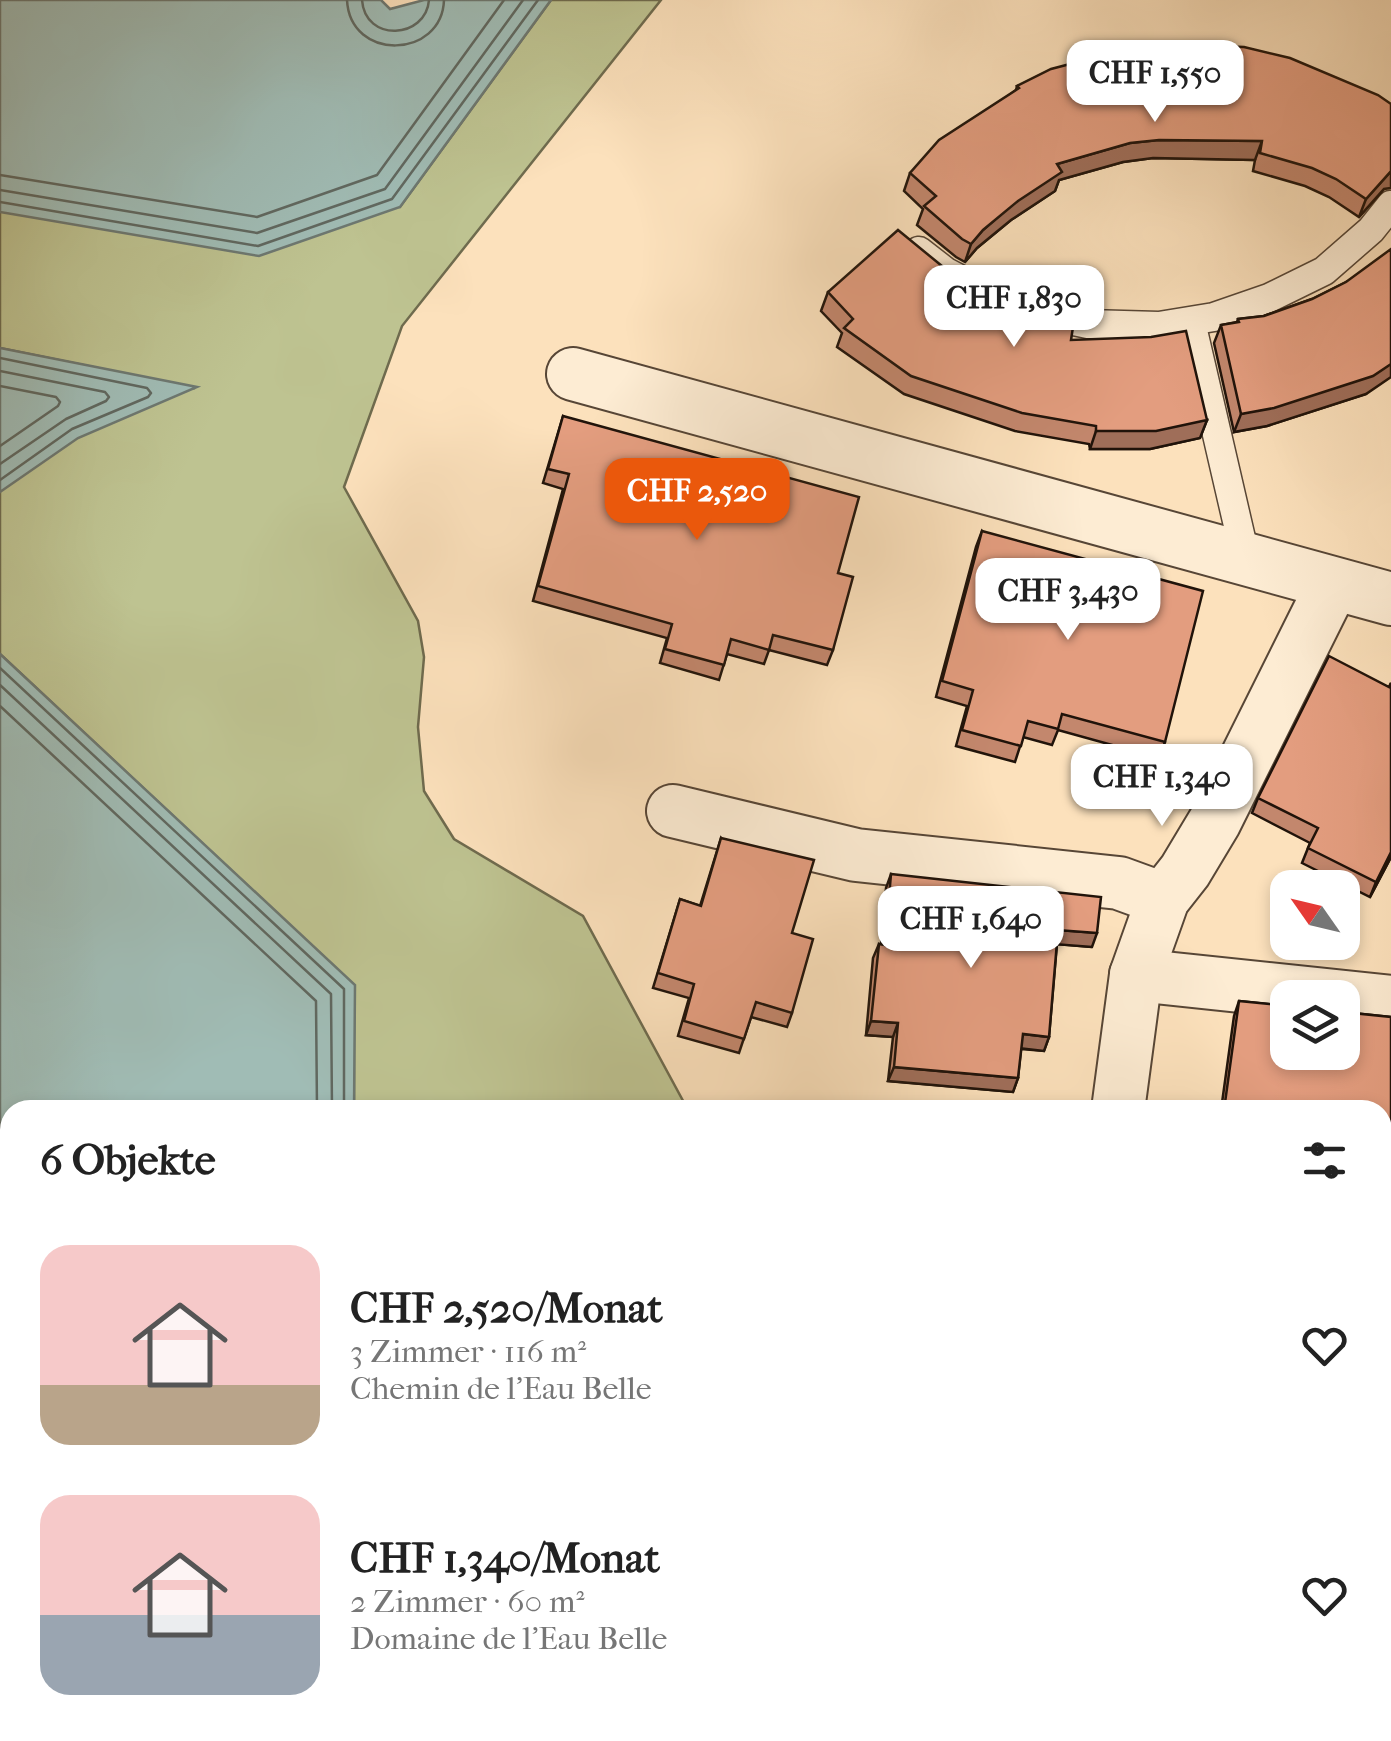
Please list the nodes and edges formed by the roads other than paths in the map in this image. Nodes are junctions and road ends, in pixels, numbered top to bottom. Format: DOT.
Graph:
graph roads {
  1 [pos="1391,205"];
  2 [pos="900,233"];
  3 [pos="1190,322"];
  4 [pos="573,374"];
  5 [pos="1246,560"];
  6 [pos="1332,584"];
  7 [pos="1391,599"];
  8 [pos="674,811"];
  9 [pos="1162,899"];
  10 [pos="1136,975"];
  11 [pos="1391,1002"];
  12 [pos="1119,1100"];
  1 -- 3 [label="lane"];
  2 -- 3 [label="lane"];
  3 -- 5 [label="lane"];
  4 -- 5 [label="street"];
  5 -- 6 [label="street"];
  6 -- 7 [label="street"];
  6 -- 9 [label="street"];
  8 -- 9 [label="street"];
  9 -- 10 [label="street"];
  10 -- 11 [label="street"];
  10 -- 12 [label="street"];
}
